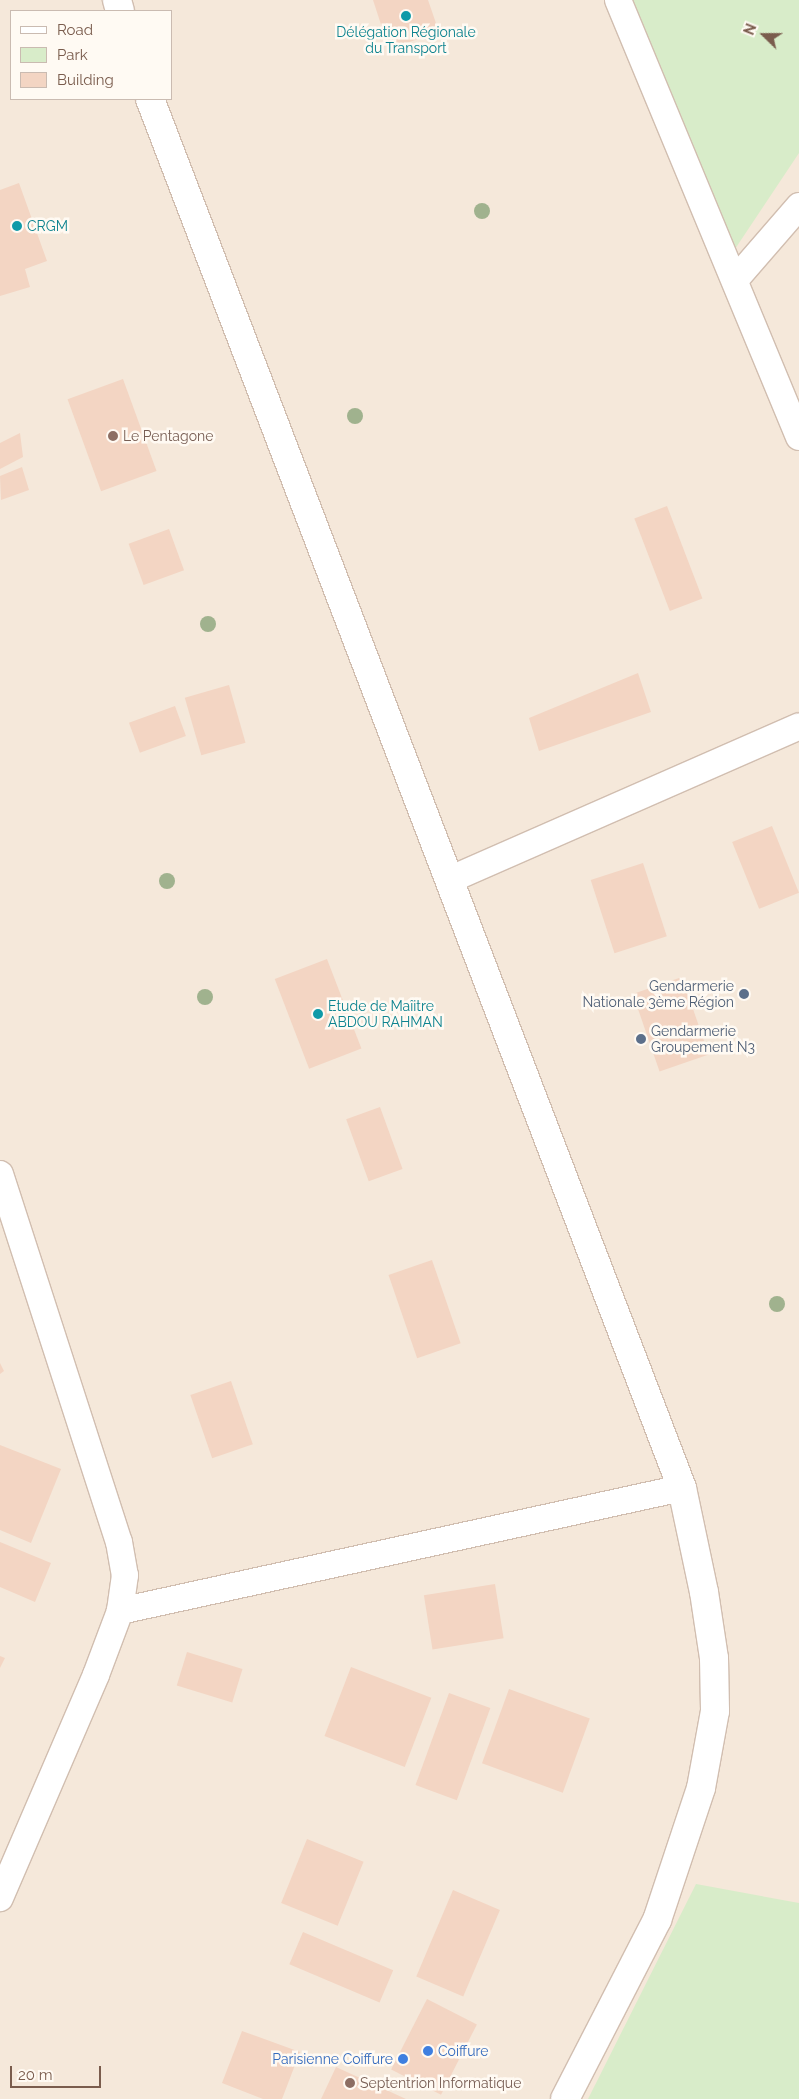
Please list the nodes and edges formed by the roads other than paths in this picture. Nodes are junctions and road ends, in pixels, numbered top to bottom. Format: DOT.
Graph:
graph roads {
  1 [pos="618,0"];
  2 [pos="150,100"];
  3 [pos="799,206"];
  4 [pos="736,280"];
  5 [pos="799,437"];
  6 [pos="799,726"];
  7 [pos="449,880"];
  8 [pos="0,1174"];
  9 [pos="682,1488"];
  10 [pos="120,1611"];
  11 [pos="0,1898"];
  12 [pos="565,2099"];
  1 -- 4 [label="street"];
  2 -- 7 [label="street"];
  3 -- 4 [label="street"];
  4 -- 5 [label="street"];
  6 -- 7 [label="street"];
  7 -- 9 [label="street"];
  8 -- 10 [label="street"];
  9 -- 10 [label="street"];
  9 -- 12 [label="street"];
  10 -- 11 [label="street"];
}
